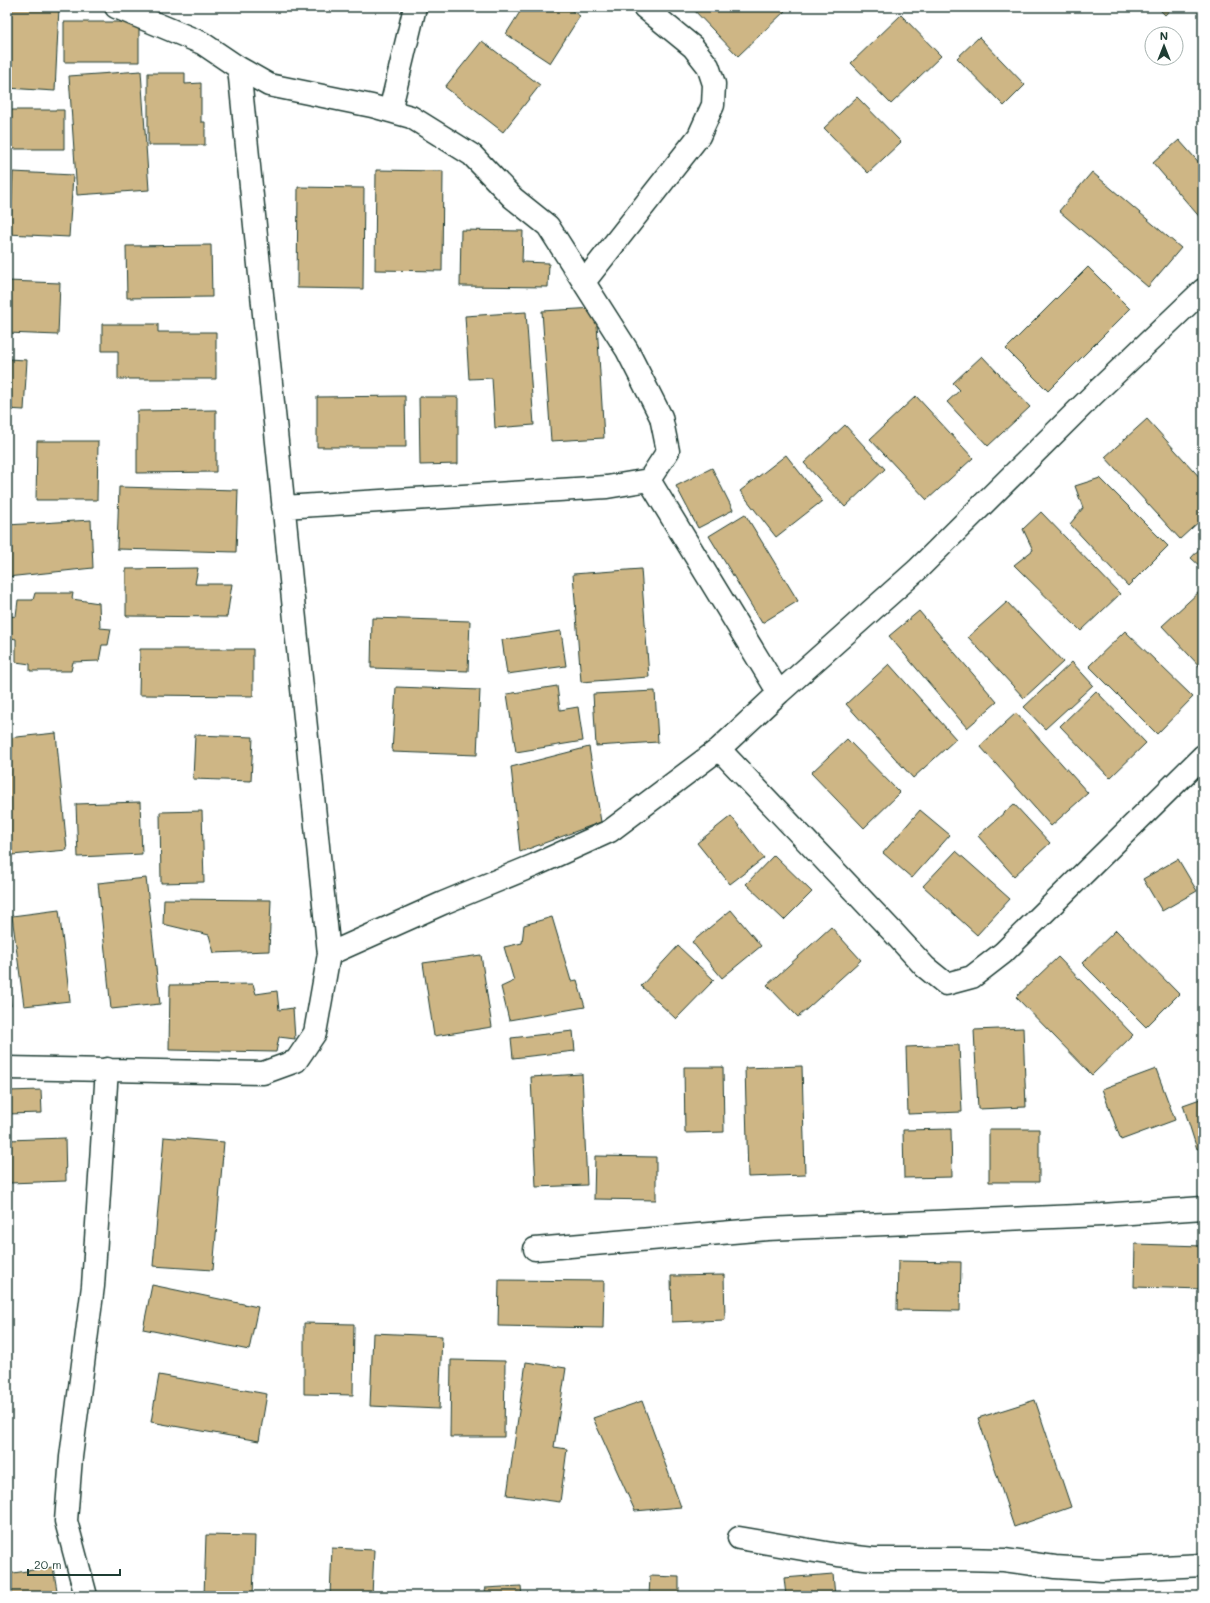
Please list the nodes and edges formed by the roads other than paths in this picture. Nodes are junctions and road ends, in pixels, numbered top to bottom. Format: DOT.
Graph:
graph roads {
  1 [pos="116,7"];
  2 [pos="414,7"];
  3 [pos="644,7"];
  4 [pos="239,68"];
  5 [pos="390,111"];
  6 [pos="584,282"];
  7 [pos="1203,290"];
  8 [pos="649,480"];
  9 [pos="283,507"];
  10 [pos="779,693"];
  11 [pos="719,749"];
  12 [pos="1203,756"];
  13 [pos="329,954"];
  14 [pos="7,1068"];
  15 [pos="106,1069"];
  16 [pos="1203,1208"];
  17 [pos="535,1249"];
  18 [pos="738,1538"];
  19 [pos="1203,1565"];
  20 [pos="86,1596"];
  1 -- 4 [label="street"];
  2 -- 5 [label="street"];
  3 -- 6 [label="street"];
  4 -- 5 [label="street"];
  4 -- 9 [label="street"];
  5 -- 6 [label="street"];
  6 -- 8 [label="street"];
  7 -- 10 [label="street"];
  8 -- 9 [label="street"];
  8 -- 10 [label="street"];
  9 -- 13 [label="street"];
  10 -- 11 [label="street"];
  11 -- 12 [label="street"];
  11 -- 13 [label="street"];
  13 -- 15 [label="street"];
  14 -- 15 [label="street"];
  15 -- 20 [label="street"];
  16 -- 17 [label="street"];
  18 -- 19 [label="street"];
}
